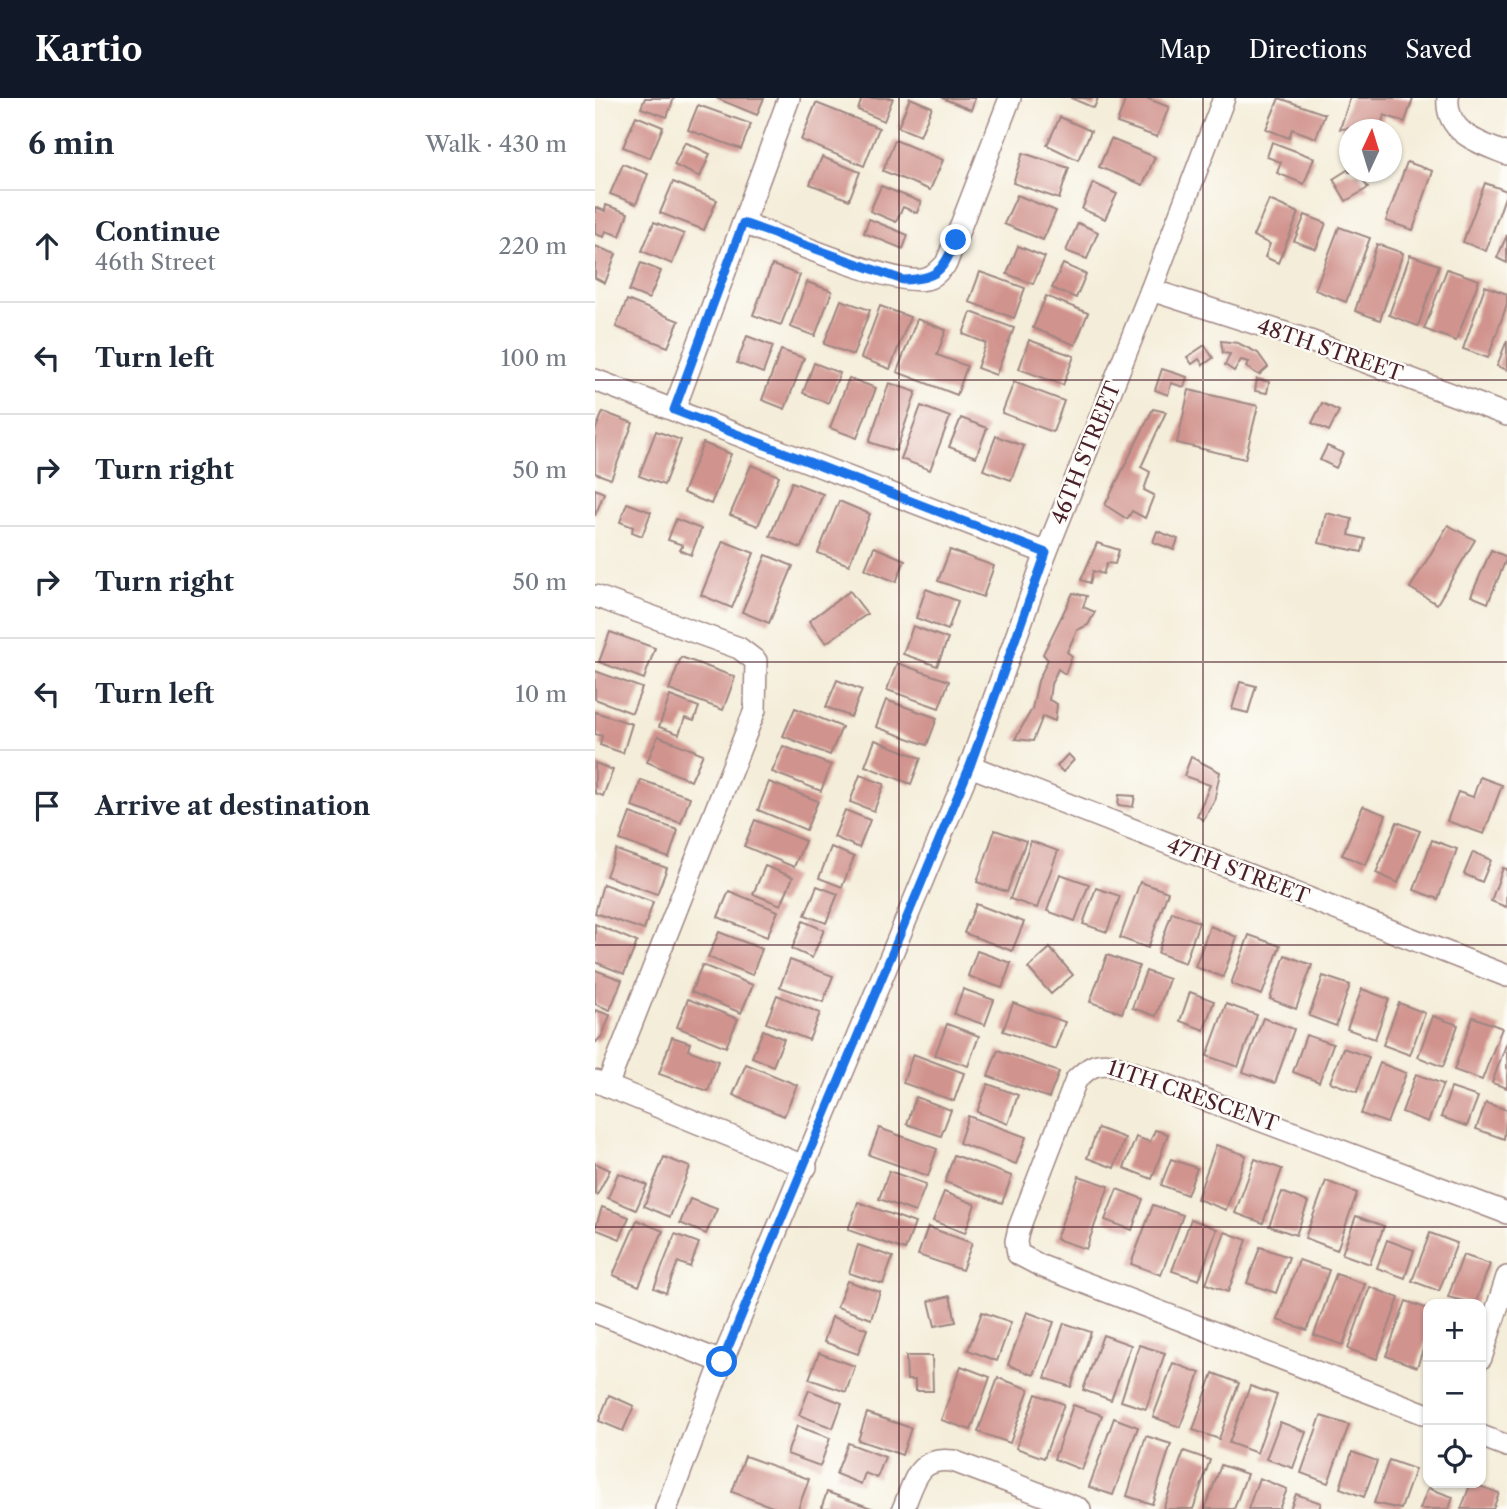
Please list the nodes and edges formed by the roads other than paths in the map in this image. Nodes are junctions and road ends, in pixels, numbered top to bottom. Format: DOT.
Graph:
graph roads {
  1 [pos="789,98"];
  2 [pos="1010,98"];
  3 [pos="1224,98"];
  4 [pos="1448,98"];
  5 [pos="1507,154"];
  6 [pos="743,223"];
  7 [pos="1151,290"];
  8 [pos="595,380"];
  9 [pos="674,410"];
  10 [pos="1507,415"];
  11 [pos="1046,553"];
  12 [pos="595,596"];
  13 [pos="970,766"];
  14 [pos="1507,976"];
  15 [pos="601,1083"];
  16 [pos="806,1167"];
  17 [pos="1507,1213"];
  18 [pos="1507,1277"];
  19 [pos="595,1312"];
  20 [pos="1486,1342"];
  21 [pos="722,1362"];
  22 [pos="1423,1413"];
  23 [pos="1486,1438"];
  24 [pos="1507,1446"];
  25 [pos="666,1509"];
  26 [pos="904,1509"];
  27 [pos="1080,1509"];
  1 -- 6 [label="street"];
  2 -- 6 [label="street"];
  3 -- 7 [label="street, 46TH STREET"];
  4 -- 5 [label="street"];
  6 -- 9 [label="street"];
  7 -- 10 [label="street, 48TH STREET"];
  7 -- 11 [label="street, 46TH STREET"];
  8 -- 9 [label="street"];
  9 -- 11 [label="street"];
  11 -- 13 [label="street, 46TH STREET"];
  12 -- 15 [label="street"];
  13 -- 14 [label="street, 47TH STREET"];
  13 -- 16 [label="street, 46TH STREET"];
  15 -- 16 [label="street"];
  16 -- 21 [label="street, 46TH STREET"];
  17 -- 22 [label="street, 11TH CRESCENT"];
  18 -- 20 [label="street"];
  19 -- 21 [label="street"];
  21 -- 25 [label="street, 46TH STREET"];
  23 -- 24 [label="street"];
  26 -- 27 [label="street"];
}
